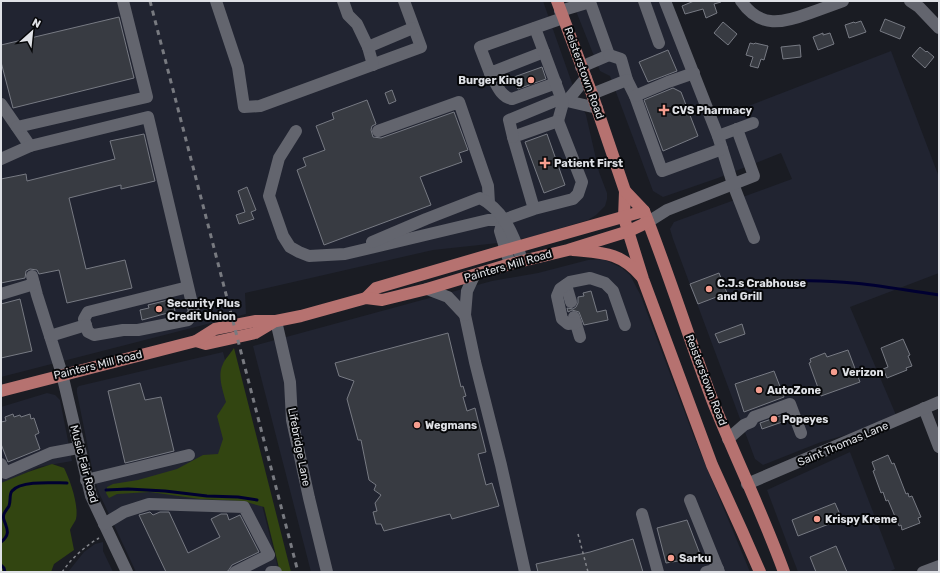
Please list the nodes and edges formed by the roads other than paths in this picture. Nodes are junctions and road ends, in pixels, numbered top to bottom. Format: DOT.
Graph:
graph roads {
  1 [pos="122,1"];
  2 [pos="216,1"];
  3 [pos="343,1"];
  4 [pos="404,1"];
  5 [pos="644,1"];
  6 [pos="664,1"];
  7 [pos="741,1"];
  8 [pos="843,1"];
  9 [pos="910,1"];
  10 [pos="560,10"];
  11 [pos="413,28"];
  12 [pos="535,28"];
  13 [pos="939,28"];
  14 [pos="659,43"];
  15 [pos="368,47"];
  16 [pos="544,52"];
  17 [pos="609,55"];
  18 [pos="373,65"];
  19 [pos="584,72"];
  20 [pos="694,73"];
  21 [pos="490,74"];
  22 [pos="627,80"];
  23 [pos="556,83"];
  24 [pos="592,94"];
  25 [pos="635,96"];
  26 [pos="565,102"];
  27 [pos="1,104"];
  28 [pos="597,108"];
  29 [pos="558,121"];
  30 [pos="754,122"];
  31 [pos="17,127"];
  32 [pos="737,129"];
  33 [pos="296,131"];
  34 [pos="378,131"];
  35 [pos="718,136"];
  36 [pos="513,137"];
  37 [pos="30,146"];
  38 [pos="722,149"];
  39 [pos="1,159"];
  40 [pos="733,184"];
  41 [pos="625,191"];
  42 [pos="489,203"];
  43 [pos="534,209"];
  44 [pos="646,217"];
  45 [pos="624,218"];
  46 [pos="503,220"];
  47 [pos="629,231"];
  48 [pos="754,238"];
  49 [pos="512,248"];
  50 [pos="568,250"];
  51 [pos="345,254"];
  52 [pos="522,260"];
  53 [pos="510,264"];
  54 [pos="474,276"];
  55 [pos="643,279"];
  56 [pos="566,285"];
  57 [pos="188,288"];
  58 [pos="427,289"];
  59 [pos="1,294"];
  60 [pos="366,298"];
  61 [pos="571,302"];
  62 [pos="465,315"];
  63 [pos="276,321"];
  64 [pos="625,324"];
  65 [pos="86,325"];
  66 [pos="50,336"];
  67 [pos="580,337"];
  68 [pos="62,374"];
  69 [pos="1,391"];
  70 [pos="939,402"];
  71 [pos="924,408"];
  72 [pos="801,433"];
  73 [pos="728,439"];
  74 [pos="939,447"];
  75 [pos="78,448"];
  76 [pos="189,455"];
  77 [pos="1,464"];
  78 [pos="86,480"];
  79 [pos="747,484"];
  80 [pos="690,500"];
  81 [pos="642,514"];
  82 [pos="106,528"];
  83 [pos="939,566"];
  84 [pos="719,570"];
  85 [pos="127,572"];
  86 [pos="235,572"];
  87 [pos="271,572"];
  88 [pos="276,572"];
  89 [pos="327,572"];
  90 [pos="524,572"];
  91 [pos="658,572"];
  92 [pos="706,572"];
  93 [pos="760,572"];
  94 [pos="784,572"];
  95 [pos="924,572"];
  1 -- 31 [label="street"];
  2 -- 18 [label="street"];
  3 -- 15 [label="street"];
  4 -- 11 [label="street"];
  5 -- 14 [label="street"];
  6 -- 20 [label="street"];
  7 -- 8 [label="street"];
  9 -- 13 [label="street"];
  10 -- 12 [label="street"];
  10 -- 17 [label="street"];
  10 -- 19 [label="main road, Reisterstown Road"];
  11 -- 15 [label="street"];
  11 -- 18 [label="street"];
  12 -- 16 [label="street"];
  12 -- 21 [label="street"];
  15 -- 18 [label="street"];
  16 -- 21 [label="street"];
  16 -- 23 [label="street"];
  17 -- 19 [label="street"];
  17 -- 22 [label="street"];
  19 -- 24 [label="main road, Reisterstown Road"];
  19 -- 26 [label="street"];
  20 -- 25 [label="street"];
  20 -- 35 [label="street"];
  21 -- 23 [label="street"];
  22 -- 24 [label="street"];
  22 -- 25 [label="street"];
  23 -- 26 [label="street"];
  24 -- 28 [label="main road, Reisterstown Road"];
  25 -- 38 [label="street"];
  26 -- 28 [label="street"];
  26 -- 29 [label="street"];
  26 -- 36 [label="street"];
  27 -- 31 [label="street"];
  28 -- 41 [label="main road, Reisterstown Road"];
  29 -- 36 [label="street"];
  29 -- 43 [label="street"];
  30 -- 32 [label="street"];
  31 -- 37 [label="street"];
  32 -- 35 [label="street"];
  32 -- 40 [label="street"];
  33 -- 51 [label="street"];
  34 -- 42 [label="street"];
  35 -- 38 [label="street"];
  36 -- 43 [label="street"];
  37 -- 39 [label="street"];
  37 -- 57 [label="street"];
  38 -- 40 [label="street"];
  40 -- 44 [label="street"];
  40 -- 48 [label="street"];
  41 -- 44 [label="main road, Reisterstown Road"];
  41 -- 45 [label="main road, Reisterstown Road"];
  42 -- 46 [label="street"];
  42 -- 51 [label="street"];
  43 -- 46 [label="street"];
  44 -- 45 [label="main road, Painters Mill Road"];
  44 -- 47 [label="main road, Painters Mill Road"];
  44 -- 73 [label="main road, Reisterstown Road"];
  45 -- 47 [label="main road, Reisterstown Road"];
  45 -- 49 [label="main road, Painters Mill Road"];
  46 -- 49 [label="street"];
  46 -- 51 [label="street"];
  47 -- 50 [label="main road, Painters Mill Road"];
  47 -- 55 [label="main road, Reisterstown Road"];
  49 -- 52 [label="street"];
  49 -- 53 [label="street"];
  49 -- 60 [label="main road, Painters Mill Road"];
  50 -- 52 [label="main road, Painters Mill Road"];
  50 -- 55 [label="main road"];
  52 -- 53 [label="main road, Painters Mill Road"];
  53 -- 54 [label="main road, Painters Mill Road"];
  54 -- 58 [label="main road, Painters Mill Road"];
  54 -- 62 [label="street"];
  55 -- 93 [label="main road, Reisterstown Road"];
  56 -- 61 [label="street"];
  56 -- 64 [label="street"];
  56 -- 67 [label="street"];
  57 -- 65 [label="street"];
  57 -- 65 [label="street"];
  58 -- 60 [label="main road, Painters Mill Road"];
  58 -- 62 [label="street"];
  59 -- 66 [label="street, Music Fair Road"];
  60 -- 63 [label="main road, Painters Mill Road"];
  62 -- 90 [label="street"];
  63 -- 68 [label="main road, Painters Mill Road"];
  63 -- 89 [label="street, Lifebridge Lane"];
  65 -- 66 [label="street"];
  66 -- 68 [label="street, Music Fair Road"];
  68 -- 69 [label="main road, Painters Mill Road"];
  68 -- 75 [label="street, Music Fair Road"];
  70 -- 71 [label="street, Saint Thomas Lane"];
  71 -- 74 [label="street"];
  71 -- 79 [label="street, Saint Thomas Lane"];
  72 -- 73 [label="street"];
  73 -- 79 [label="main road, Reisterstown Road"];
  75 -- 77 [label="street"];
  75 -- 78 [label="street, Music Fair Road"];
  76 -- 78 [label="street"];
  78 -- 82 [label="street, Music Fair Road"];
  79 -- 94 [label="main road, Reisterstown Road"];
  80 -- 84 [label="street"];
  81 -- 91 [label="street"];
  82 -- 85 [label="street, Music Fair Road"];
  82 -- 86 [label="street"];
  83 -- 95 [label="street"];
  84 -- 92 [label="street"];
  87 -- 88 [label="street"];
}
